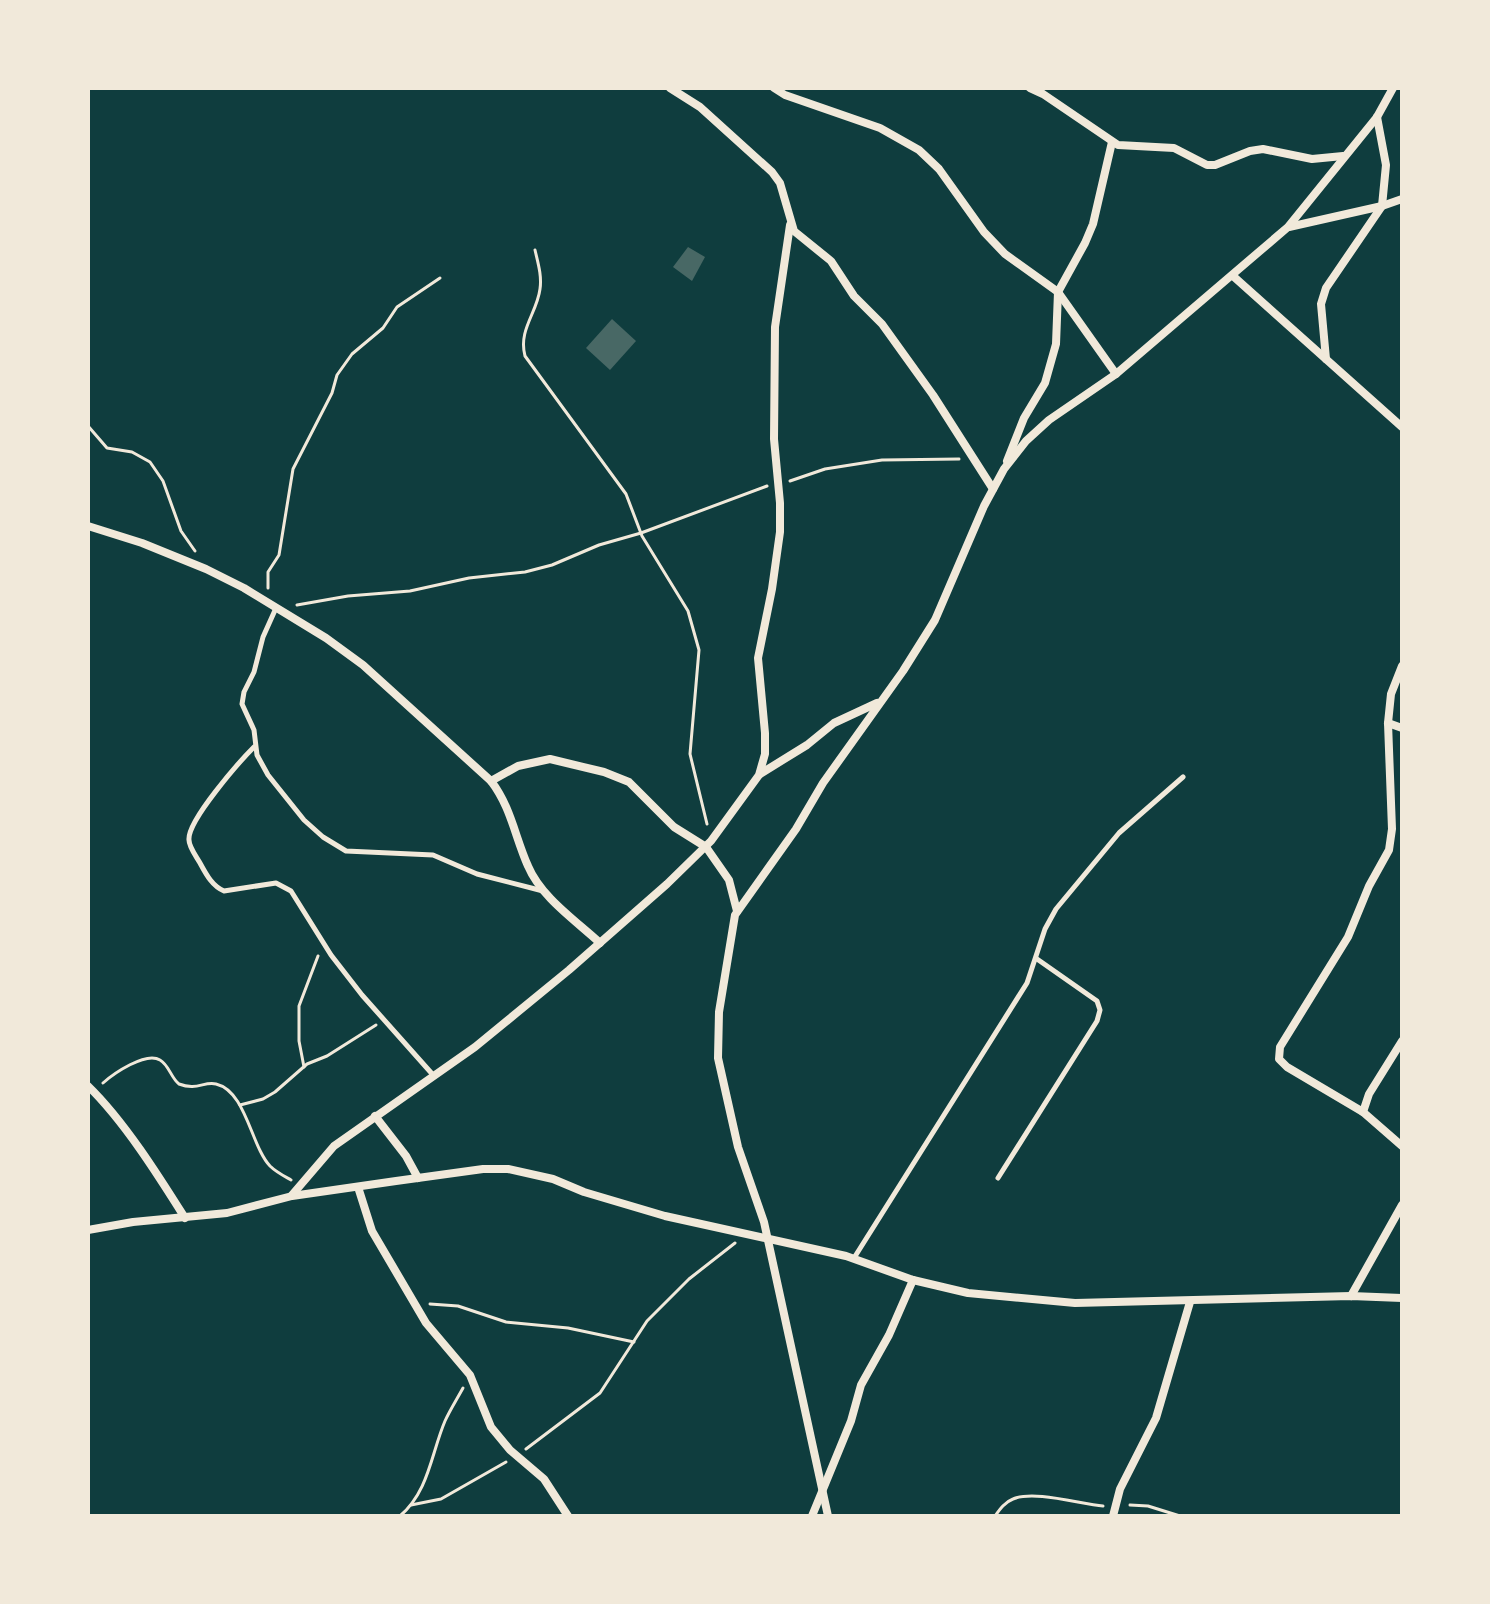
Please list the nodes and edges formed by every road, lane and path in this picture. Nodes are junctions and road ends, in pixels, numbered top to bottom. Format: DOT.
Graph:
graph roads {
  1 [pos="670,88"];
  2 [pos="774,88"];
  3 [pos="1030,88"];
  4 [pos="1393,88"];
  5 [pos="1377,117"];
  6 [pos="1112,142"];
  7 [pos="1343,156"];
  8 [pos="1402,199"];
  9 [pos="1382,206"];
  10 [pos="790,225"];
  11 [pos="1288,227"];
  12 [pos="535,250"];
  13 [pos="1233,276"];
  14 [pos="440,278"];
  15 [pos="1058,292"];
  16 [pos="1326,359"];
  17 [pos="1116,374"];
  18 [pos="88,426"];
  19 [pos="1402,427"];
  20 [pos="975,461"];
  21 [pos="1004,469"];
  22 [pos="778,484"];
  23 [pos="993,489"];
  24 [pos="88,526"];
  25 [pos="641,533"];
  26 [pos="206,569"];
  27 [pos="275,607"];
  28 [pos="1402,666"];
  29 [pos="879,702"];
  30 [pos="1388,723"];
  31 [pos="1402,728"];
  32 [pos="255,746"];
  33 [pos="759,775"];
  34 [pos="1183,777"];
  35 [pos="491,781"];
  36 [pos="708,844"];
  37 [pos="544,891"];
  38 [pos="737,911"];
  39 [pos="319,937"];
  40 [pos="600,943"];
  41 [pos="1037,959"];
  42 [pos="385,1020"];
  43 [pos="1402,1041"];
  44 [pos="304,1067"];
  45 [pos="434,1076"];
  46 [pos="91,1089"];
  47 [pos="240,1105"];
  48 [pos="1363,1112"];
  49 [pos="375,1116"];
  50 [pos="1402,1146"];
  51 [pos="418,1178"];
  52 [pos="998,1178"];
  53 [pos="302,1184"];
  54 [pos="358,1187"];
  55 [pos="292,1196"];
  56 [pos="1402,1205"];
  57 [pos="185,1218"];
  58 [pos="88,1230"];
  59 [pos="747,1233"];
  60 [pos="768,1238"];
  61 [pos="854,1258"];
  62 [pos="913,1280"];
  63 [pos="1351,1296"];
  64 [pos="411,1298"];
  65 [pos="1402,1298"];
  66 [pos="1190,1302"];
  67 [pos="634,1342"];
  68 [pos="470,1375"];
  69 [pos="516,1455"];
  70 [pos="823,1485"];
  71 [pos="411,1505"];
  72 [pos="1114,1511"];
  73 [pos="400,1516"];
  74 [pos="568,1516"];
  75 [pos="812,1516"];
  76 [pos="828,1516"];
  77 [pos="995,1516"];
  78 [pos="1180,1516"];
  1 -- 10 [label="street"];
  2 -- 15 [label="street"];
  3 -- 6 [label="street"];
  4 -- 5 [label="street"];
  5 -- 7 [label="street"];
  5 -- 9 [label="street"];
  6 -- 7 [label="street"];
  6 -- 15 [label="street"];
  7 -- 11 [label="street"];
  8 -- 9 [label="street"];
  9 -- 11 [label="street"];
  9 -- 16 [label="street"];
  10 -- 20 [label="street"];
  10 -- 22 [label="street"];
  11 -- 13 [label="street"];
  12 -- 25 [label="path"];
  13 -- 16 [label="street"];
  13 -- 17 [label="street"];
  14 -- 27 [label="path"];
  15 -- 17 [label="street"];
  15 -- 21 [label="street"];
  16 -- 19 [label="street"];
  17 -- 21 [label="street"];
  18 -- 26 [label="path"];
  20 -- 22 [label="path"];
  20 -- 23 [label="street"];
  21 -- 23 [label="street"];
  22 -- 25 [label="path"];
  22 -- 33 [label="street"];
  23 -- 29 [label="street"];
  24 -- 26 [label="street"];
  25 -- 27 [label="path"];
  25 -- 36 [label="path"];
  26 -- 27 [label="street"];
  27 -- 32 [label="lane"];
  27 -- 35 [label="street"];
  28 -- 30 [label="street"];
  29 -- 33 [label="street"];
  29 -- 38 [label="street"];
  30 -- 31 [label="street"];
  30 -- 48 [label="street"];
  32 -- 37 [label="lane"];
  32 -- 39 [label="lane"];
  33 -- 36 [label="street"];
  34 -- 41 [label="lane"];
  35 -- 36 [label="street"];
  35 -- 37 [label="street"];
  36 -- 38 [label="street"];
  36 -- 40 [label="street"];
  37 -- 40 [label="street"];
  38 -- 60 [label="street"];
  39 -- 42 [label="lane"];
  39 -- 44 [label="path"];
  40 -- 45 [label="street"];
  41 -- 52 [label="lane"];
  41 -- 61 [label="lane"];
  42 -- 44 [label="path"];
  42 -- 45 [label="lane"];
  43 -- 48 [label="street"];
  44 -- 47 [label="path"];
  45 -- 49 [label="street"];
  46 -- 47 [label="path"];
  46 -- 57 [label="street"];
  47 -- 53 [label="path"];
  48 -- 50 [label="street"];
  49 -- 51 [label="street"];
  49 -- 53 [label="street"];
  51 -- 54 [label="street"];
  51 -- 59 [label="street"];
  53 -- 55 [label="street"];
  54 -- 55 [label="street"];
  54 -- 64 [label="street"];
  55 -- 57 [label="street"];
  56 -- 63 [label="street"];
  57 -- 58 [label="street"];
  59 -- 60 [label="street"];
  59 -- 67 [label="path"];
  60 -- 61 [label="street"];
  60 -- 70 [label="street"];
  61 -- 62 [label="street"];
  62 -- 66 [label="street"];
  62 -- 70 [label="street"];
  63 -- 65 [label="street"];
  63 -- 66 [label="street"];
  64 -- 67 [label="path"];
  64 -- 68 [label="street"];
  66 -- 72 [label="street"];
  67 -- 69 [label="path"];
  68 -- 69 [label="street"];
  68 -- 71 [label="path"];
  69 -- 71 [label="path"];
  69 -- 74 [label="street"];
  70 -- 75 [label="street"];
  70 -- 76 [label="street"];
  71 -- 73 [label="path"];
  72 -- 77 [label="path"];
  72 -- 78 [label="path"];
}
